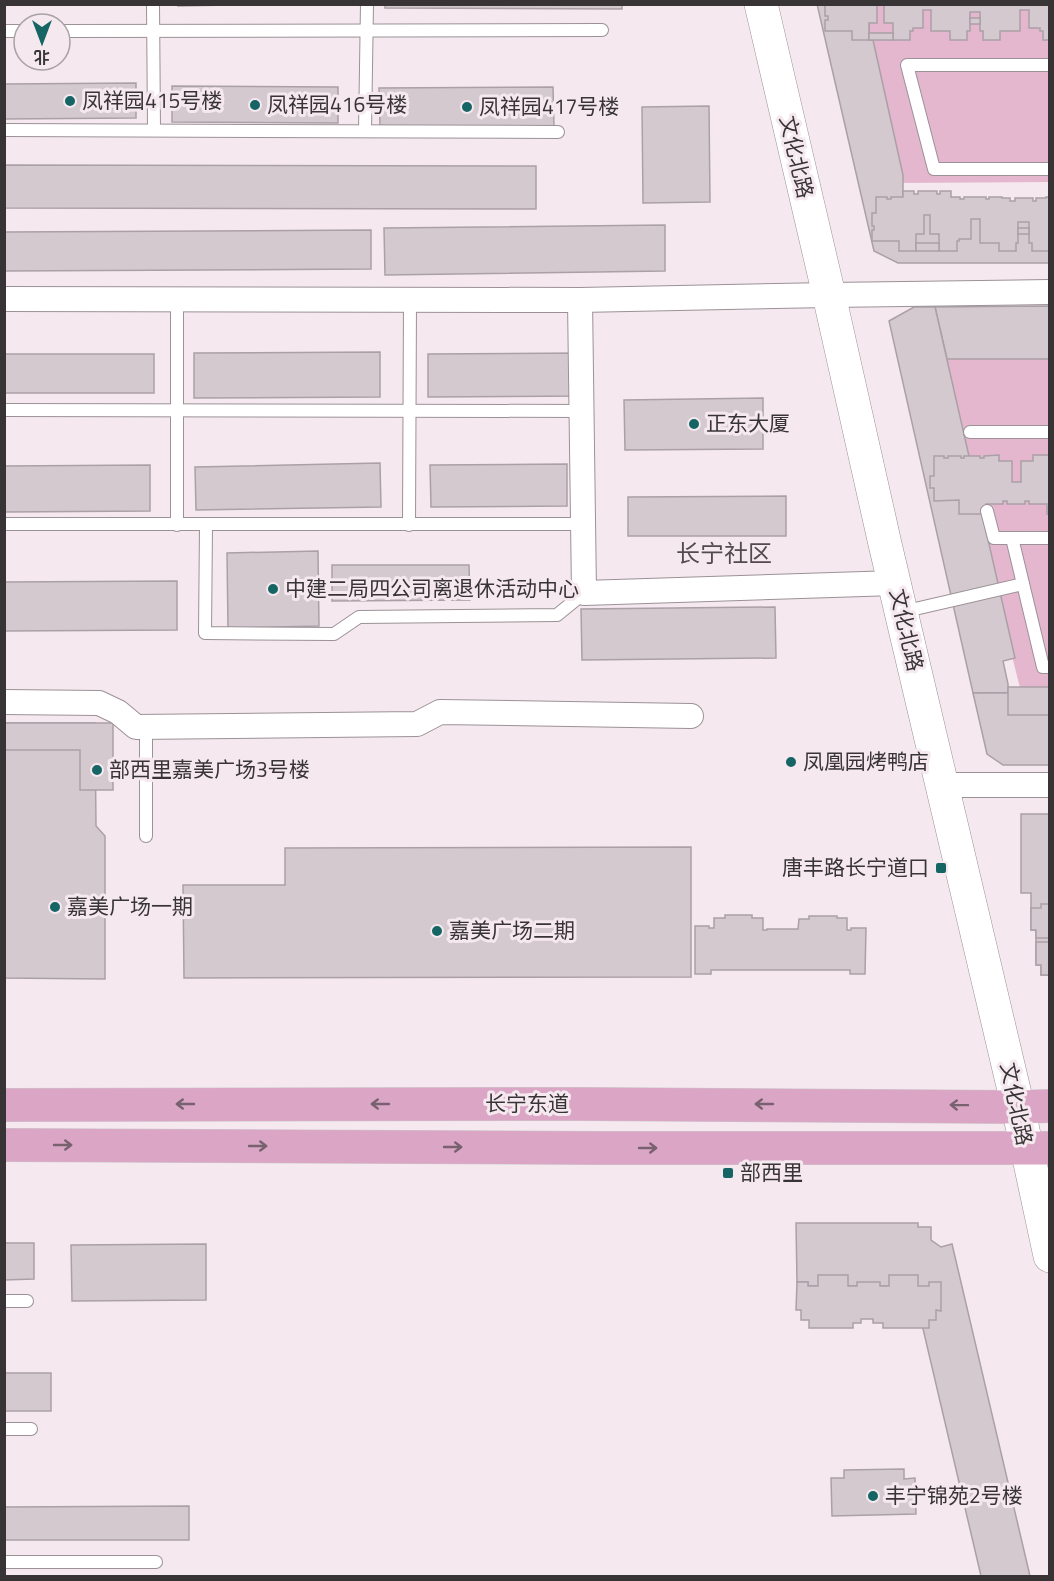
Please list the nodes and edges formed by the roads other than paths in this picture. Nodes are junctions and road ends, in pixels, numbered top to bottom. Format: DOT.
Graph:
graph roads {
  1 [pos="153,4"];
  2 [pos="367,4"];
  3 [pos="761,4"];
  4 [pos="367,30"];
  5 [pos="602,30"];
  6 [pos="72,31"];
  7 [pos="154,31"];
  8 [pos="1050,64"];
  9 [pos="154,129"];
  10 [pos="4,130"];
  11 [pos="365,131"];
  12 [pos="558,132"];
  13 [pos="1050,169"];
  14 [pos="1050,292"];
  15 [pos="829,295"];
  16 [pos="4,299"];
  17 [pos="177,299"];
  18 [pos="410,300"];
  19 [pos="580,300"];
  20 [pos="4,410"];
  21 [pos="177,410"];
  22 [pos="410,411"];
  23 [pos="582,411"];
  24 [pos="970,432"];
  25 [pos="1050,432"];
  26 [pos="987,511"];
  27 [pos="4,524"];
  28 [pos="583,524"];
  29 [pos="177,525"];
  30 [pos="206,525"];
  31 [pos="409,525"];
  32 [pos="1012,538"];
  33 [pos="1050,538"];
  34 [pos="1023,584"];
  35 [pos="584,593"];
  36 [pos="899,598"];
  37 [pos="1050,667"];
  38 [pos="4,702"];
  39 [pos="691,716"];
  40 [pos="146,727"];
  41 [pos="942,785"];
  42 [pos="1050,785"];
  43 [pos="146,836"];
  44 [pos="4,1105"];
  45 [pos="1050,1106"];
  46 [pos="1018,1107"];
  47 [pos="4,1145"];
  48 [pos="1038,1148"];
  49 [pos="1050,1256"];
  50 [pos="4,1301"];
  51 [pos="27,1301"];
  52 [pos="4,1429"];
  53 [pos="31,1429"];
  54 [pos="4,1562"];
  55 [pos="156,1562"];
  1 -- 7 [label="lane"];
  2 -- 4 [label="lane"];
  3 -- 15 [label="street, 文化北路"];
  4 -- 5 [label="lane"];
  4 -- 7 [label="lane"];
  4 -- 11 [label="lane"];
  6 -- 7 [label="lane"];
  7 -- 9 [label="lane"];
  8 -- 13 [label="lane"];
  9 -- 10 [label="lane"];
  9 -- 11 [label="lane"];
  11 -- 12 [label="lane"];
  14 -- 15 [label="street"];
  15 -- 19 [label="street"];
  15 -- 36 [label="street, 文化北路"];
  16 -- 17 [label="street"];
  17 -- 18 [label="street"];
  17 -- 21 [label="lane"];
  18 -- 19 [label="street"];
  18 -- 22 [label="lane"];
  19 -- 23 [label="street"];
  20 -- 21 [label="lane"];
  21 -- 22 [label="lane"];
  21 -- 29 [label="lane"];
  22 -- 23 [label="lane"];
  22 -- 31 [label="lane"];
  23 -- 28 [label="street"];
  24 -- 25 [label="lane"];
  26 -- 32 [label="lane"];
  27 -- 29 [label="lane"];
  28 -- 31 [label="lane"];
  28 -- 35 [label="street"];
  29 -- 30 [label="lane"];
  30 -- 31 [label="lane"];
  30 -- 35 [label="lane"];
  32 -- 33 [label="lane"];
  32 -- 34 [label="lane"];
  34 -- 36 [label="lane"];
  34 -- 37 [label="lane"];
  35 -- 36 [label="street"];
  36 -- 41 [label="street, 文化北路"];
  38 -- 40 [label="street"];
  39 -- 40 [label="street"];
  40 -- 43 [label="lane"];
  41 -- 42 [label="street"];
  41 -- 46 [label="street, 文化北路"];
  46 -- 44 [label="main road, 长宁东道, one-way"];
  45 -- 46 [label="main road, 长宁东道"];
  46 -- 48 [label="street, 文化北路"];
  47 -- 48 [label="main road, 长宁东道, one-way"];
  48 -- 49 [label="street, 文化北路"];
  50 -- 51 [label="lane"];
  52 -- 53 [label="lane"];
  54 -- 55 [label="lane"];
}
